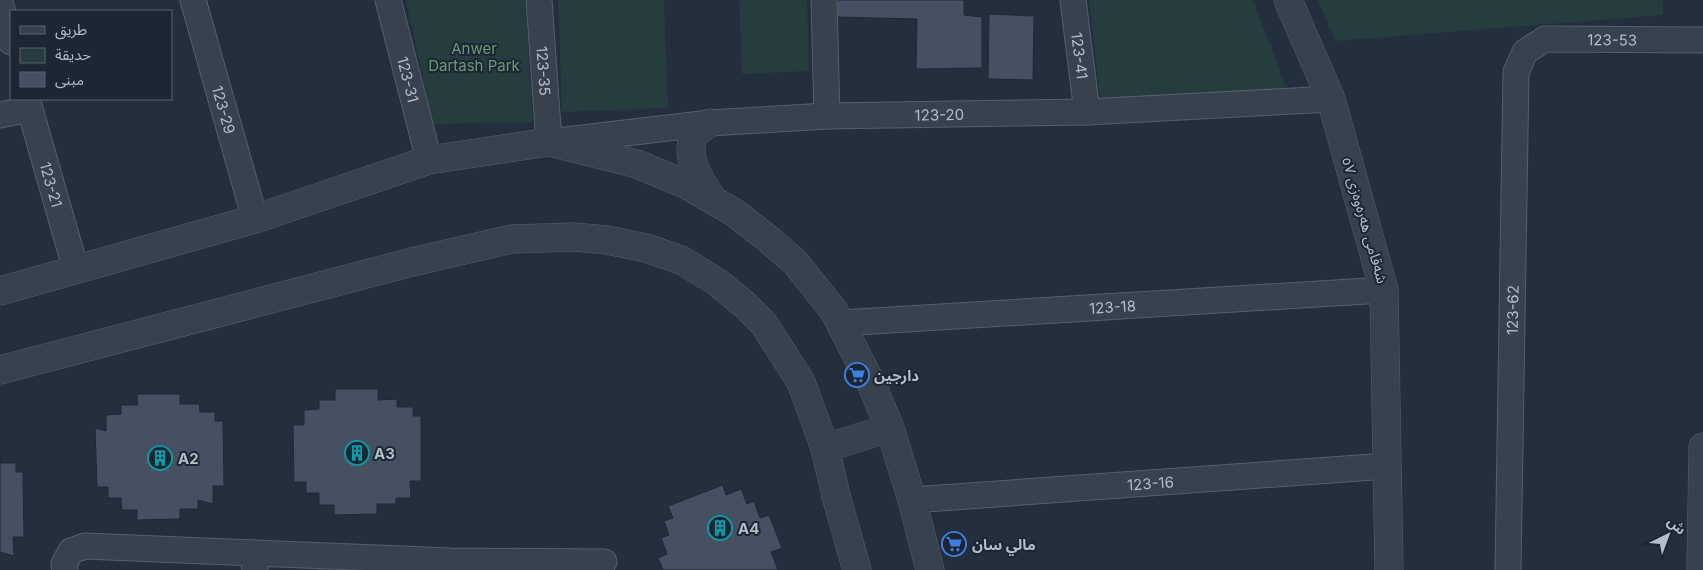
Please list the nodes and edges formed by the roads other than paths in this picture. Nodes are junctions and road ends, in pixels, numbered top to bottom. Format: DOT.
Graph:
graph roads {
  1 [pos="194,0"];
  2 [pos="388,0"];
  3 [pos="539,0"];
  4 [pos="824,0"];
  5 [pos="1073,0"];
  6 [pos="1288,0"];
  7 [pos="0,2"];
  8 [pos="10,38"];
  9 [pos="1703,40"];
  10 [pos="1525,52"];
  11 [pos="1331,99"];
  12 [pos="29,104"];
  13 [pos="1087,112"];
  14 [pos="0,114"];
  15 [pos="826,116"];
  16 [pos="710,123"];
  17 [pos="549,142"];
  18 [pos="429,160"];
  19 [pos="713,200"];
  20 [pos="255,219"];
  21 [pos="76,270"];
  22 [pos="1384,290"];
  23 [pos="0,291"];
  24 [pos="840,323"];
  25 [pos="0,370"];
  26 [pos="890,428"];
  27 [pos="1703,447"];
  28 [pos="825,448"];
  29 [pos="1387,466"];
  30 [pos="912,500"];
  31 [pos="254,561"];
  32 [pos="604,562"];
  33 [pos="451,565"];
  34 [pos="65,570"];
  35 [pos="857,570"];
  36 [pos="930,570"];
  37 [pos="1389,570"];
  38 [pos="1508,570"];
  39 [pos="1700,570"];
  1 -- 20 [label="street, 123-29"];
  2 -- 18 [label="street, 123-31"];
  3 -- 17 [label="street, 123-35"];
  4 -- 15 [label="street"];
  5 -- 13 [label="street, 123-41"];
  6 -- 11 [label="street, شەقامی هەرەوەزی ٥٧"];
  7 -- 8 [label="street"];
  9 -- 10 [label="street, 123-53"];
  10 -- 38 [label="street, 123-62"];
  11 -- 13 [label="street, 123-20"];
  11 -- 22 [label="street, شەقامی هەرەوەزی ٥٧"];
  12 -- 14 [label="street"];
  12 -- 21 [label="street, 123-21"];
  13 -- 15 [label="street, 123-20"];
  15 -- 16 [label="street, 123-20"];
  16 -- 17 [label="street, 123-20"];
  16 -- 19 [label="street"];
  17 -- 18 [label="street"];
  17 -- 19 [label="street"];
  18 -- 20 [label="street"];
  19 -- 24 [label="street"];
  20 -- 21 [label="street"];
  21 -- 23 [label="street"];
  22 -- 24 [label="street, 123-18"];
  22 -- 29 [label="street, شەقامی هەرەوەزی ٥٧"];
  24 -- 26 [label="street"];
  25 -- 28 [label="street"];
  26 -- 28 [label="street"];
  26 -- 30 [label="street"];
  27 -- 39 [label="street"];
  28 -- 35 [label="street"];
  29 -- 30 [label="street, 123-16"];
  29 -- 37 [label="street, شەقامی هەرەوەزی ٥٧"];
  30 -- 36 [label="street"];
  31 -- 33 [label="street"];
  31 -- 34 [label="street"];
  32 -- 33 [label="street"];
}
